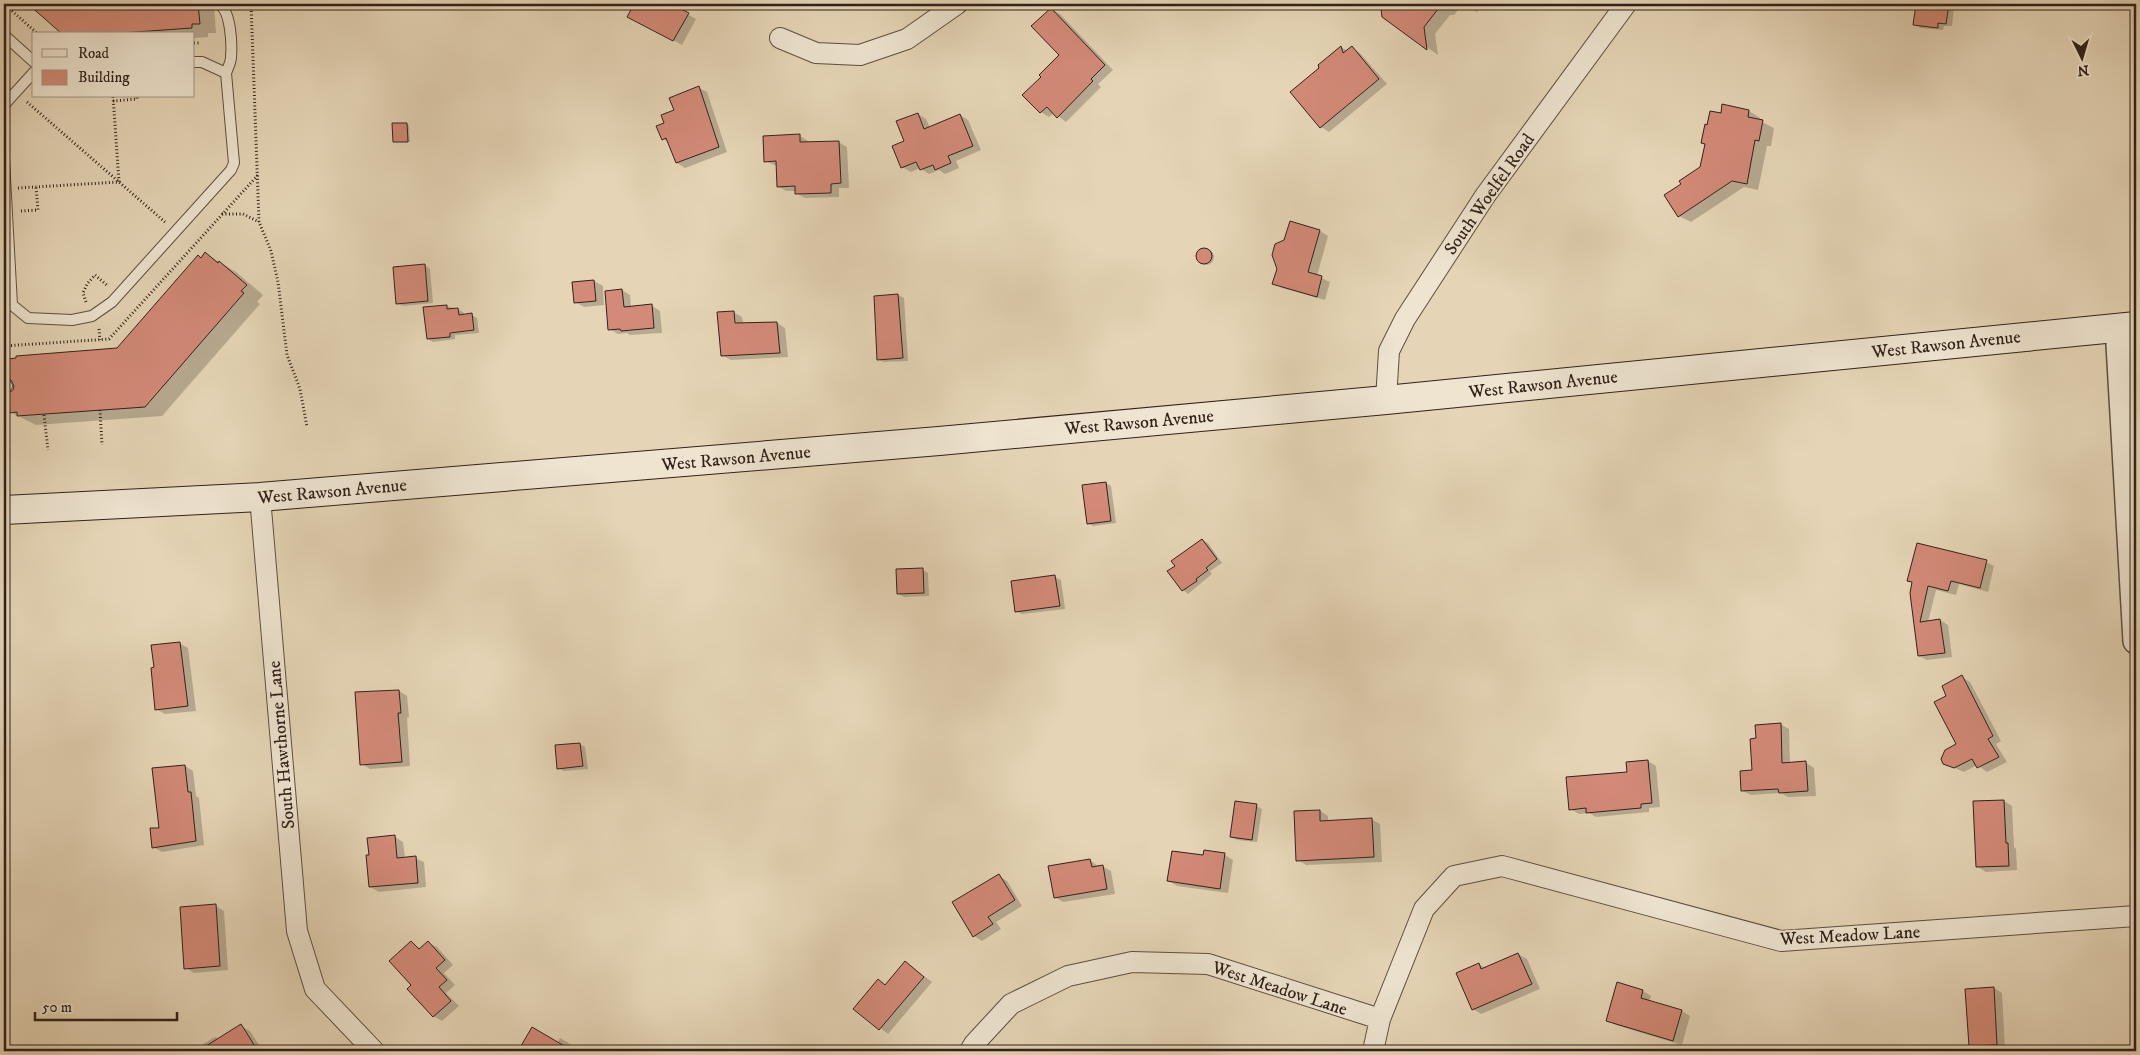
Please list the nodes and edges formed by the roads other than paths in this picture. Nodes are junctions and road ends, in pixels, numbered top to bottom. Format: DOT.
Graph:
graph roads {
  1 [pos="218,4"];
  2 [pos="957,4"];
  3 [pos="1626,4"];
  4 [pos="4,35"];
  5 [pos="780,38"];
  6 [pos="32,60"];
  7 [pos="195,62"];
  8 [pos="226,73"];
  9 [pos="32,74"];
  10 [pos="4,105"];
  11 [pos="4,159"];
  12 [pos="2127,326"];
  13 [pos="1386,400"];
  14 [pos="260,498"];
  15 [pos="142,505"];
  16 [pos="4,510"];
  17 [pos="4,523"];
  18 [pos="2136,642"];
  19 [pos="2136,916"];
  20 [pos="1380,1020"];
  21 [pos="374,1051"];
  22 [pos="970,1051"];
  23 [pos="1373,1051"];
  1 -- 8 [label="lane"];
  2 -- 5 [label="street"];
  3 -- 13 [label="street, South Woelfel Road"];
  4 -- 6 [label="lane"];
  7 -- 8 [label="lane"];
  8 -- 11 [label="lane"];
  9 -- 10 [label="lane"];
  12 -- 13 [label="main road, West Rawson Avenue"];
  12 -- 18 [label="street"];
  13 -- 14 [label="main road, West Rawson Avenue"];
  14 -- 15 [label="main road, West Rawson Avenue"];
  14 -- 21 [label="street, South Hawthorne Lane"];
  15 -- 16 [label="main road, West Rawson Avenue"];
  15 -- 17 [label="main road, West Rawson Avenue"];
  19 -- 20 [label="street, West Meadow Lane"];
  20 -- 22 [label="street, West Meadow Lane"];
  20 -- 23 [label="street"];
}
